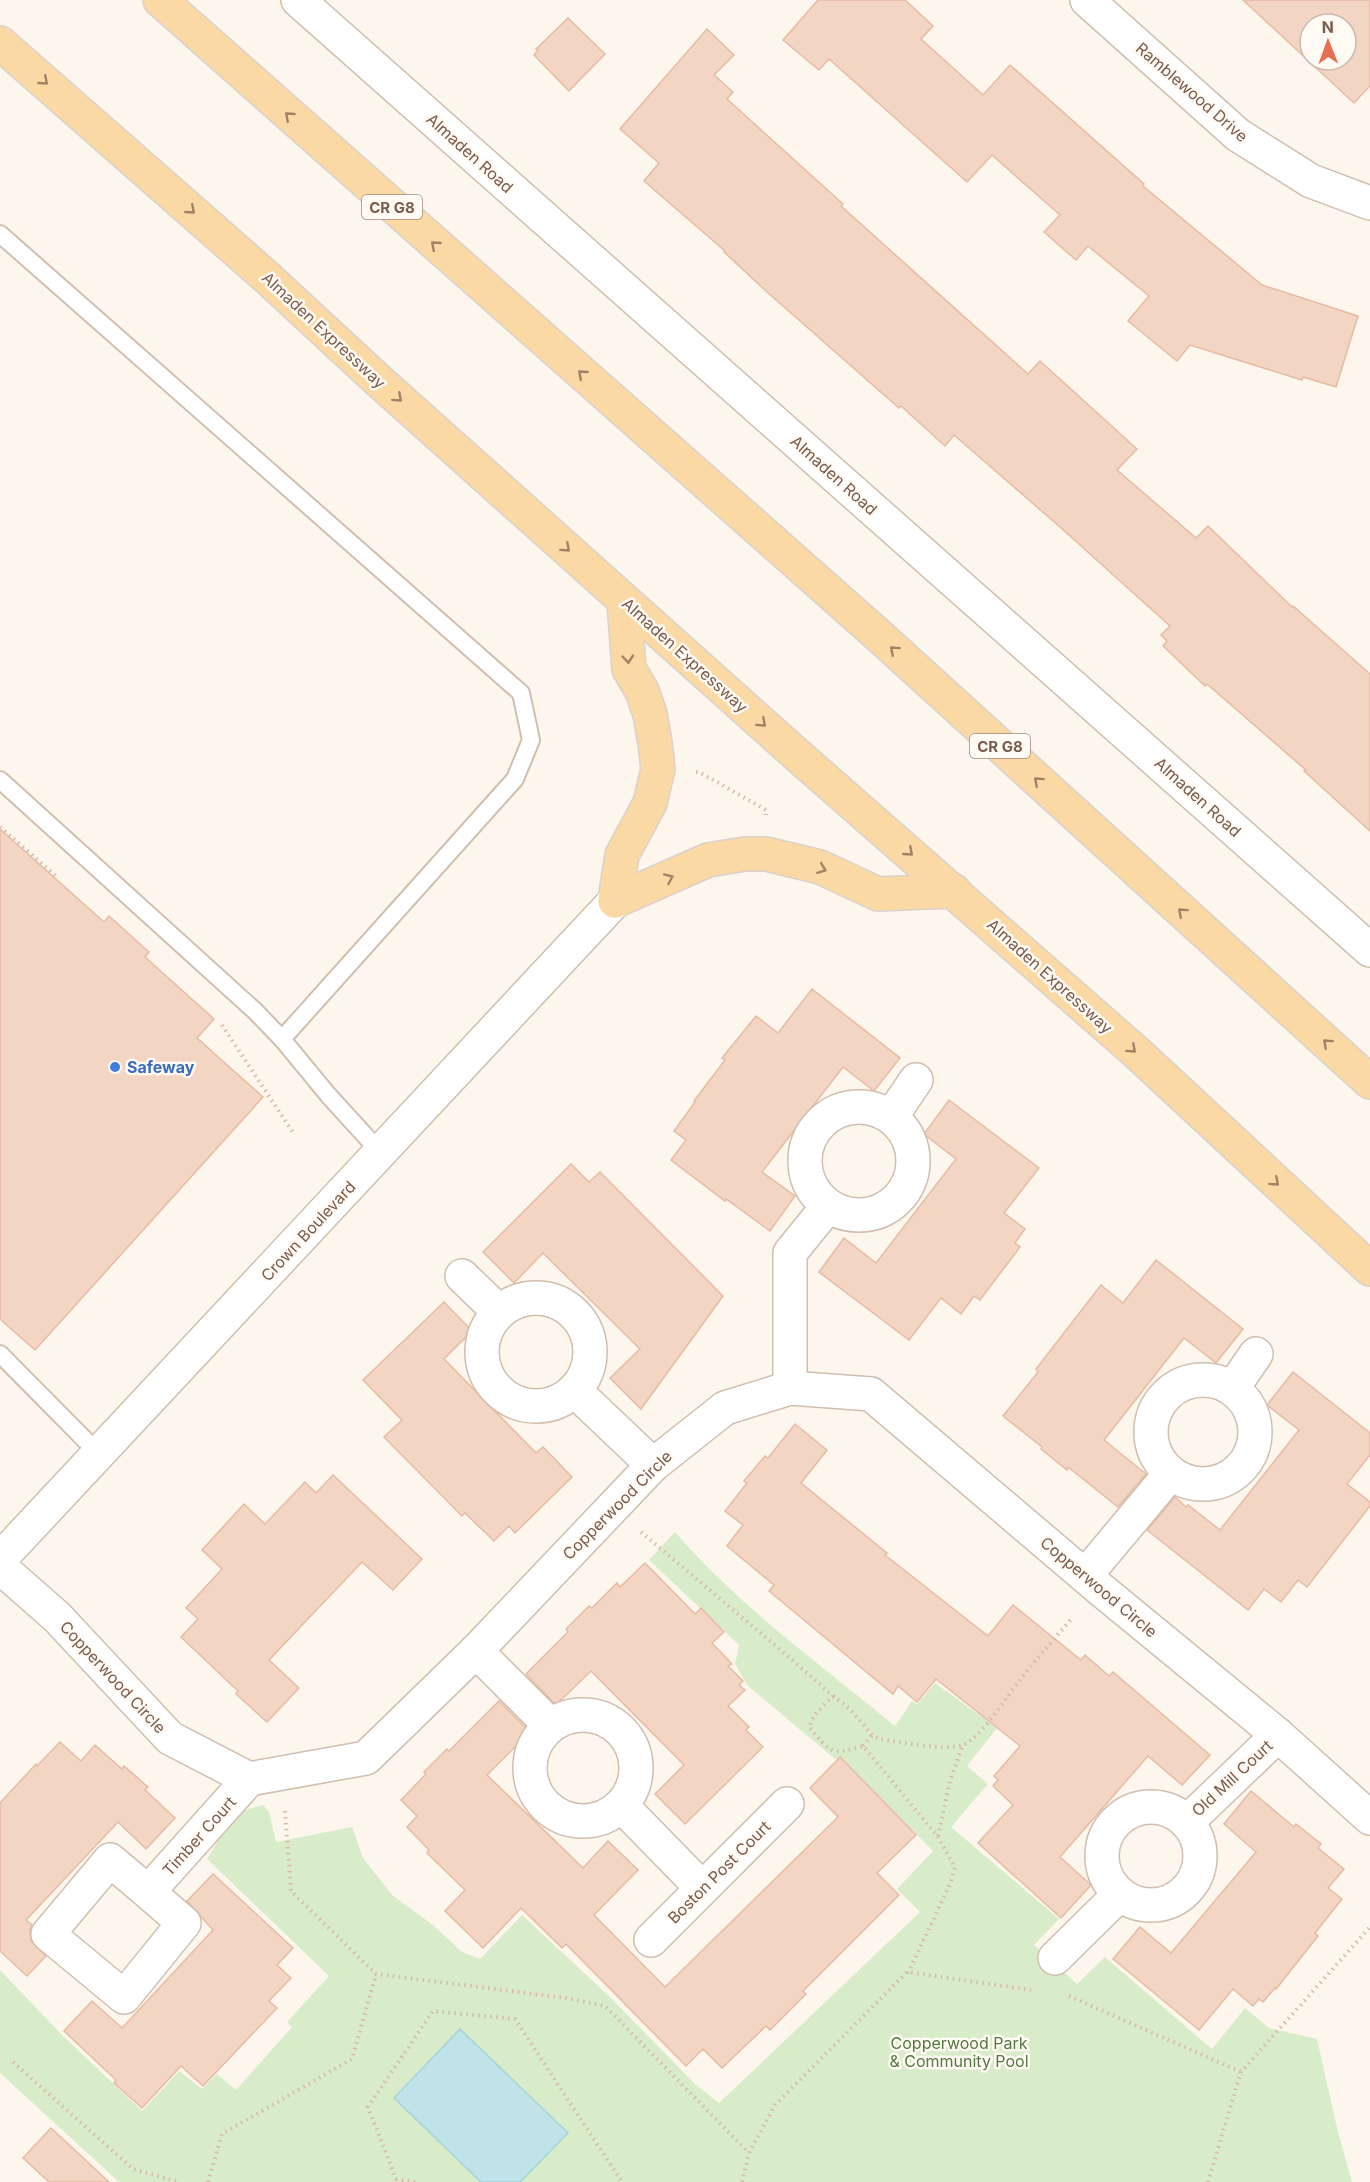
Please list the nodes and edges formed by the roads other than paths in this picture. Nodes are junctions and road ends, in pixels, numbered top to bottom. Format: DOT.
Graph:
graph roads {
  1 [pos="160,0"];
  2 [pos="298,0"];
  3 [pos="1087,0"];
  4 [pos="0,43"];
  5 [pos="1370,203"];
  6 [pos="0,234"];
  7 [pos="624,601"];
  8 [pos="0,780"];
  9 [pos="954,891"];
  10 [pos="615,901"];
  11 [pos="1370,950"];
  12 [pos="282,1039"];
  13 [pos="916,1080"];
  14 [pos="1370,1083"];
  15 [pos="891,1117"];
  16 [pos="381,1153"];
  17 [pos="828,1206"];
  18 [pos="1370,1269"];
  19 [pos="462,1276"];
  20 [pos="499,1312"];
  21 [pos="0,1354"];
  22 [pos="1256,1354"];
  23 [pos="790,1388"];
  24 [pos="1232,1389"];
  25 [pos="573,1390"];
  26 [pos="99,1454"];
  27 [pos="653,1465"];
  28 [pos="1171,1473"];
  29 [pos="0,1559"];
  30 [pos="0,1567"];
  31 [pos="1092,1582"];
  32 [pos="476,1651"];
  33 [pos="550,1725"];
  34 [pos="1278,1735"];
  35 [pos="249,1779"];
  36 [pos="787,1804"];
  37 [pos="621,1805"];
  38 [pos="1370,1818"];
  39 [pos="1187,1821"];
  40 [pos="702,1888"];
  41 [pos="148,1892"];
  42 [pos="1120,1894"];
  43 [pos="651,1940"];
  44 [pos="1055,1958"];
  14 -- 1 [label="main road, CR G8, one-way"];
  2 -- 11 [label="street, Almaden Road"];
  3 -- 5 [label="street, Ramblewood Drive"];
  4 -- 7 [label="main road, Almaden Expressway, one-way"];
  6 -- 12 [label="lane"];
  7 -- 9 [label="main road, Almaden Expressway, one-way"];
  7 -- 10 [label="main road, one-way"];
  8 -- 12 [label="lane"];
  10 -- 9 [label="main road, one-way"];
  9 -- 18 [label="main road, Almaden Expressway, one-way"];
  10 -- 16 [label="street, Crown Boulevard"];
  12 -- 16 [label="lane"];
  13 -- 15 [label="street"];
  15 -- 17 [label="street"];
  15 -- 17 [label="street"];
  16 -- 26 [label="street, Crown Boulevard"];
  17 -- 23 [label="street"];
  19 -- 20 [label="street"];
  20 -- 25 [label="street"];
  20 -- 25 [label="street"];
  21 -- 26 [label="lane"];
  22 -- 24 [label="street"];
  23 -- 27 [label="street, Copperwood Circle"];
  23 -- 31 [label="street, Copperwood Circle"];
  24 -- 28 [label="street"];
  24 -- 28 [label="street"];
  25 -- 27 [label="street"];
  26 -- 29 [label="street, Crown Boulevard"];
  27 -- 32 [label="street, Copperwood Circle"];
  28 -- 31 [label="street"];
  30 -- 35 [label="street, Copperwood Circle"];
  31 -- 34 [label="street, Copperwood Circle"];
  32 -- 33 [label="street"];
  32 -- 35 [label="street, Copperwood Circle"];
  33 -- 37 [label="street"];
  33 -- 37 [label="street"];
  34 -- 38 [label="street, Copperwood Circle"];
  34 -- 39 [label="street, Old Mill Court"];
  35 -- 41 [label="street, Timber Court"];
  36 -- 40 [label="street, Boston Post Court"];
  37 -- 40 [label="street"];
  39 -- 42 [label="street"];
  39 -- 42 [label="street"];
  40 -- 43 [label="street, Boston Post Court"];
  42 -- 44 [label="street"];
}
